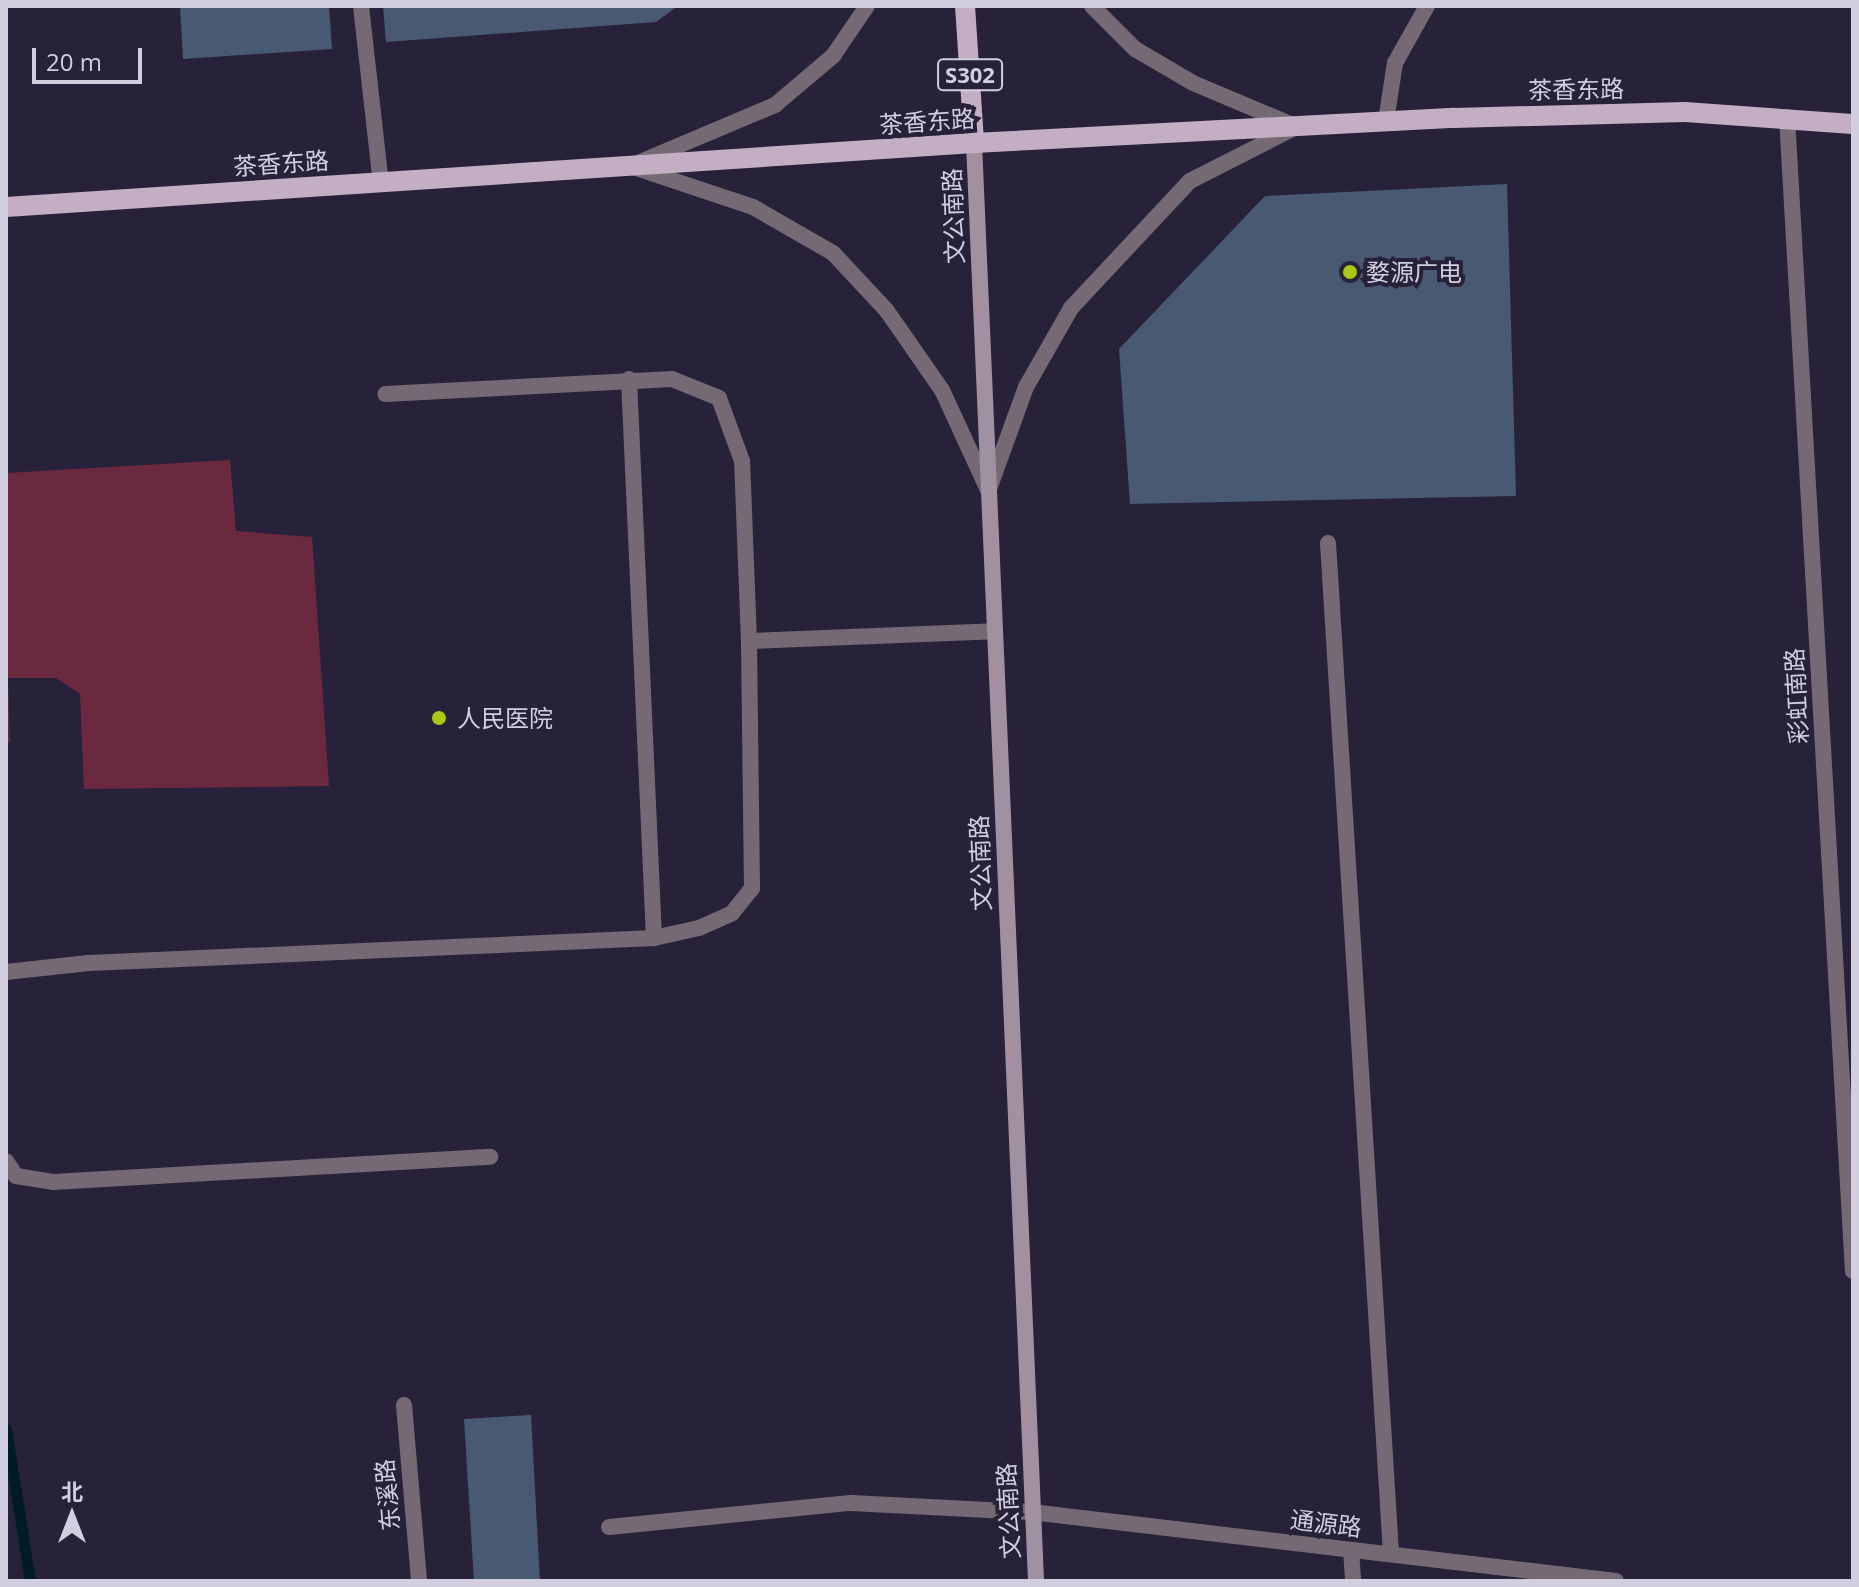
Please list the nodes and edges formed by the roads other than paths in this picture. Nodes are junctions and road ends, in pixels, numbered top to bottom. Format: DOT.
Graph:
graph roads {
  1 [pos="361,6"];
  2 [pos="867,6"];
  3 [pos="965,6"];
  4 [pos="1092,6"];
  5 [pos="1427,6"];
  6 [pos="1787,117"];
  7 [pos="1386,121"];
  8 [pos="1853,124"];
  9 [pos="1297,126"];
  10 [pos="974,143"];
  11 [pos="631,166"];
  12 [pos="381,183"];
  13 [pos="6,207"];
  14 [pos="629,379"];
  15 [pos="385,394"];
  16 [pos="988,491"];
  17 [pos="1328,543"];
  18 [pos="994,631"];
  19 [pos="749,641"];
  20 [pos="654,938"];
  21 [pos="6,972"];
  22 [pos="490,1157"];
  23 [pos="6,1161"];
  24 [pos="1853,1271"];
  25 [pos="404,1405"];
  26 [pos="1031,1512"];
  27 [pos="609,1527"];
  28 [pos="1351,1550"];
  29 [pos="1391,1554"];
  30 [pos="419,1581"];
  31 [pos="1036,1581"];
  32 [pos="1353,1581"];
  33 [pos="1616,1581"];
  1 -- 12 [label="street"];
  2 -- 11 [label="street"];
  3 -- 10 [label="main road, S302"];
  4 -- 9 [label="street"];
  5 -- 7 [label="street"];
  6 -- 7 [label="main road, 茶香东路"];
  6 -- 8 [label="main road, 茶香东路"];
  6 -- 24 [label="street, 彩虹南路"];
  7 -- 9 [label="main road, 茶香东路"];
  9 -- 10 [label="main road, 茶香东路"];
  9 -- 16 [label="street"];
  10 -- 11 [label="main road, 茶香东路"];
  10 -- 16 [label="main road, 文公南路"];
  11 -- 12 [label="main road, 茶香东路"];
  11 -- 16 [label="street"];
  12 -- 13 [label="main road, 茶香东路"];
  14 -- 15 [label="street"];
  14 -- 19 [label="street"];
  14 -- 20 [label="street"];
  16 -- 18 [label="main road, 文公南路"];
  17 -- 29 [label="street"];
  18 -- 19 [label="street"];
  18 -- 26 [label="main road, 文公南路"];
  19 -- 20 [label="street"];
  20 -- 21 [label="street"];
  22 -- 23 [label="street"];
  25 -- 30 [label="street, 东溪路"];
  26 -- 27 [label="street, 通源路"];
  26 -- 28 [label="street, 通源路"];
  26 -- 31 [label="main road, 文公南路"];
  28 -- 29 [label="street, 通源路"];
  28 -- 32 [label="street"];
  29 -- 33 [label="street, 通源路"];
}
